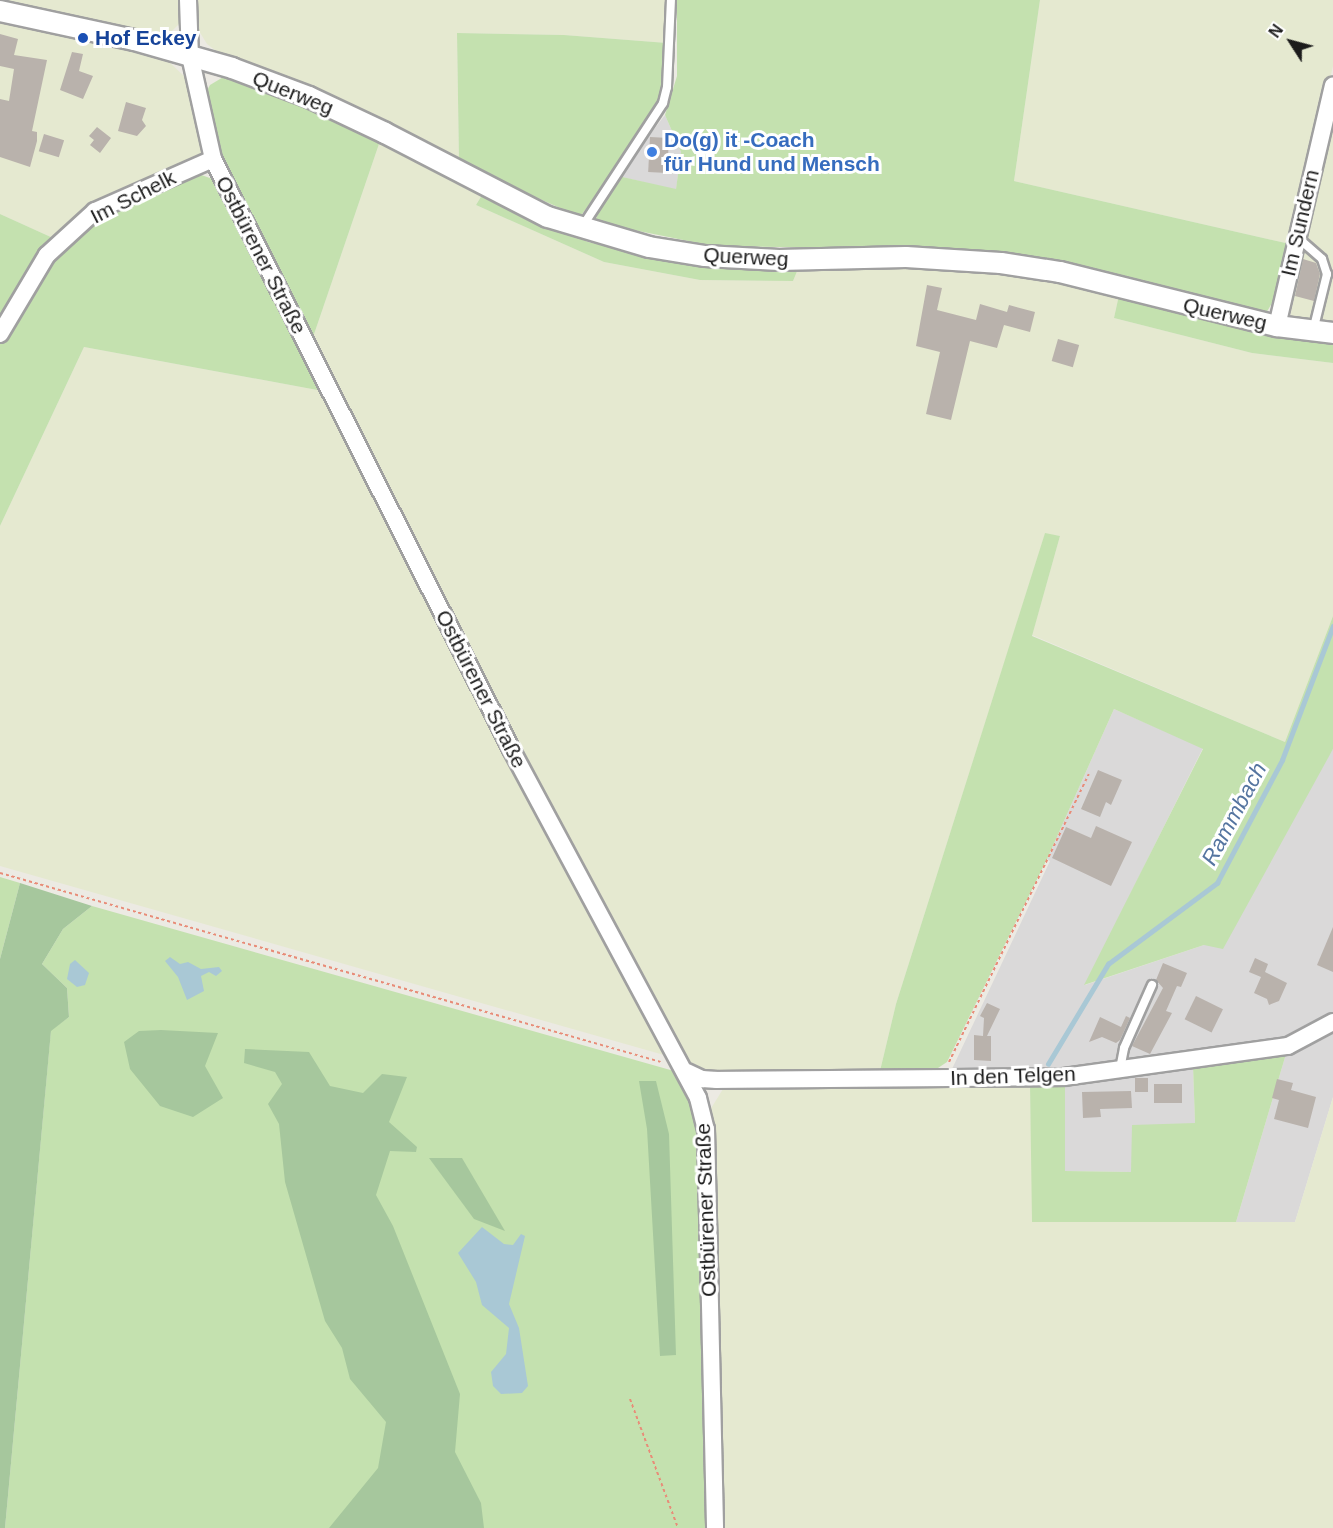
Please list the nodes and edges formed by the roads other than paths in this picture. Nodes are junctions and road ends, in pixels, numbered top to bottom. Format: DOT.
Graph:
graph roads {
  1 [pos="188,0"];
  2 [pos="671,0"];
  3 [pos="0,11"];
  4 [pos="190,56"];
  5 [pos="1333,86"];
  6 [pos="213,159"];
  7 [pos="581,228"];
  8 [pos="1297,237"];
  9 [pos="1277,326"];
  10 [pos="1312,331"];
  11 [pos="1333,333"];
  12 [pos="0,334"];
  13 [pos="1152,985"];
  14 [pos="1333,1022"];
  15 [pos="1119,1069"];
  16 [pos="687,1072"];
  17 [pos="715,1528"];
  1 -- 4 [label="street"];
  2 -- 7 [label="lane"];
  3 -- 4 [label="street"];
  4 -- 6 [label="street, Ostbürener Straße"];
  4 -- 7 [label="street, Querweg"];
  5 -- 8 [label="street, Im Sundern"];
  6 -- 12 [label="street, Im Schelk"];
  6 -- 16 [label="street, Ostbürener Straße"];
  7 -- 9 [label="street, Querweg"];
  8 -- 9 [label="street, Im Sundern"];
  8 -- 10 [label="lane"];
  9 -- 10 [label="street, Querweg"];
  10 -- 11 [label="street, Querweg"];
  13 -- 15 [label="lane"];
  14 -- 15 [label="street, In den Telgen"];
  15 -- 16 [label="street, In den Telgen"];
  16 -- 17 [label="street, Ostbürener Straße"];
}
